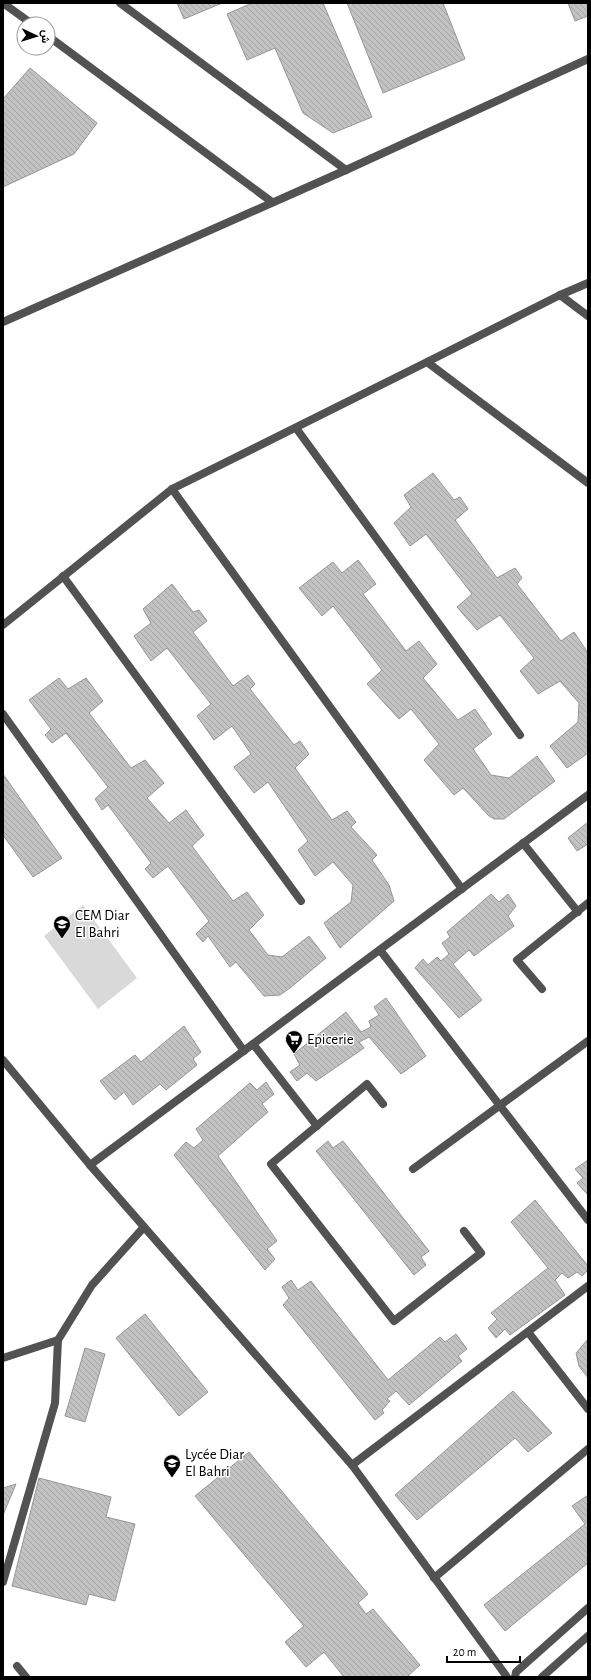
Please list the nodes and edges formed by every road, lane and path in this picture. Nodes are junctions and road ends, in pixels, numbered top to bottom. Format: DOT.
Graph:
graph roads {
  1 [pos="4,3"];
  2 [pos="120,3"];
  3 [pos="21,16"];
  4 [pos="56,42"];
  5 [pos="588,59"];
  6 [pos="346,170"];
  7 [pos="272,202"];
  8 [pos="588,282"];
  9 [pos="560,295"];
  10 [pos="588,316"];
  11 [pos="3,322"];
  12 [pos="427,362"];
  13 [pos="296,428"];
  14 [pos="588,483"];
  15 [pos="172,489"];
  16 [pos="63,576"];
  17 [pos="3,625"];
  18 [pos="3,714"];
  19 [pos="520,735"];
  20 [pos="588,794"];
  21 [pos="523,843"];
  22 [pos="462,888"];
  23 [pos="301,900"];
  24 [pos="588,903"];
  25 [pos="578,912"];
  26 [pos="380,950"];
  27 [pos="542,990"];
  28 [pos="588,1041"];
  29 [pos="252,1044"];
  30 [pos="244,1051"];
  31 [pos="3,1060"];
  32 [pos="383,1104"];
  33 [pos="500,1105"];
  34 [pos="317,1126"];
  35 [pos="90,1165"];
  36 [pos="413,1169"];
  37 [pos="588,1220"];
  38 [pos="144,1227"];
  39 [pos="464,1231"];
  40 [pos="588,1286"];
  41 [pos="528,1332"];
  42 [pos="58,1340"];
  43 [pos="3,1358"];
  44 [pos="588,1410"];
  45 [pos="588,1449"];
  46 [pos="352,1465"];
  47 [pos="434,1578"];
  48 [pos="3,1582"];
  49 [pos="588,1608"];
  50 [pos="588,1636"];
  51 [pos="17,1666"];
  52 [pos="26,1677"];
  53 [pos="507,1677"];
  54 [pos="515,1677"];
  55 [pos="542,1677"];
  1 -- 3 [label="street"];
  2 -- 6 [label="street"];
  4 -- 7 [label="street"];
  5 -- 6 [label="street"];
  6 -- 7 [label="street"];
  7 -- 11 [label="street"];
  8 -- 9 [label="street"];
  9 -- 10 [label="street"];
  9 -- 12 [label="street"];
  12 -- 13 [label="street"];
  12 -- 14 [label="street"];
  13 -- 15 [label="street"];
  13 -- 19 [label="street"];
  15 -- 16 [label="street"];
  15 -- 22 [label="street"];
  16 -- 17 [label="street"];
  16 -- 23 [label="street"];
  18 -- 30 [label="street"];
  20 -- 21 [label="street"];
  21 -- 22 [label="street"];
  21 -- 25 [label="street"];
  22 -- 26 [label="street"];
  24 -- 25 [label="street"];
  25 -- 27 [label="street"];
  26 -- 29 [label="street"];
  26 -- 33 [label="street"];
  28 -- 33 [label="street"];
  29 -- 30 [label="street"];
  29 -- 34 [label="street"];
  30 -- 35 [label="street"];
  31 -- 35 [label="street"];
  32 -- 34 [label="street"];
  33 -- 36 [label="street"];
  33 -- 37 [label="street"];
  34 -- 39 [label="street"];
  35 -- 38 [label="street"];
  38 -- 42 [label="street"];
  38 -- 46 [label="street"];
  40 -- 41 [label="street"];
  41 -- 44 [label="street"];
  41 -- 46 [label="street"];
  42 -- 43 [label="street"];
  42 -- 48 [label="street"];
  45 -- 47 [label="street"];
  46 -- 47 [label="street"];
  47 -- 53 [label="street"];
  49 -- 54 [label="street"];
  50 -- 55 [label="street"];
  51 -- 52 [label="street"];
}
